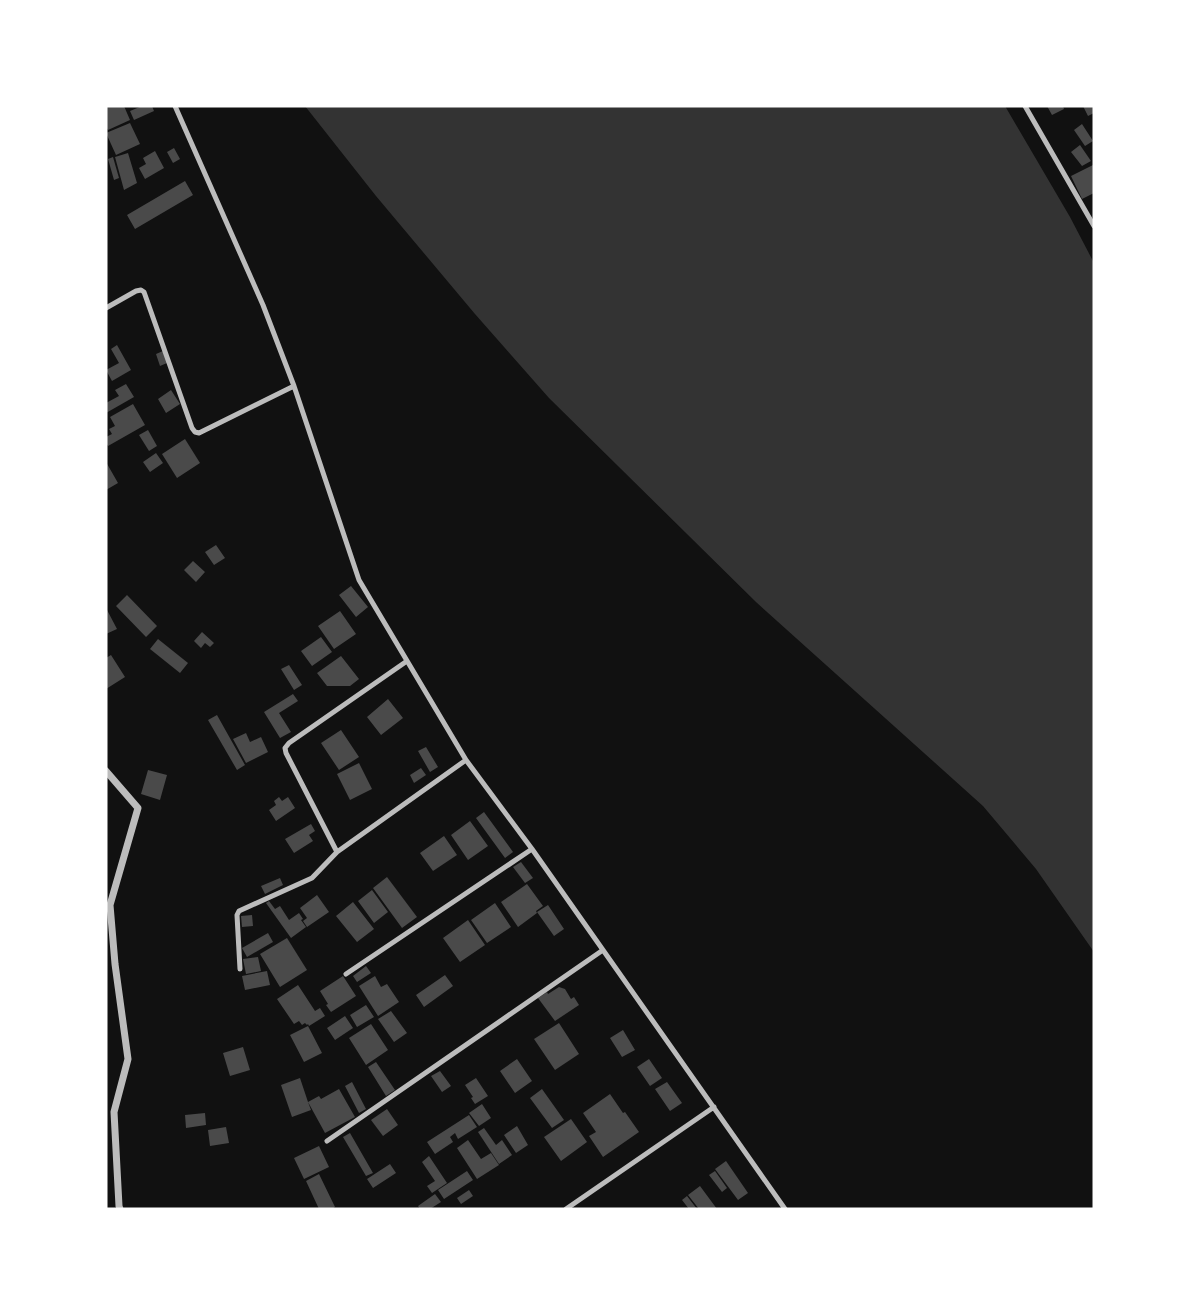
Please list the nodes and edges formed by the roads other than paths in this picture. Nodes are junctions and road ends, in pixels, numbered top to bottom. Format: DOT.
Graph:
graph roads {
  1 [pos="175,106"];
  2 [pos="1025,106"];
  3 [pos="1094,226"];
  4 [pos="106,308"];
  5 [pos="294,386"];
  6 [pos="407,661"];
  7 [pos="466,760"];
  8 [pos="106,771"];
  9 [pos="532,849"];
  10 [pos="337,852"];
  11 [pos="603,950"];
  12 [pos="240,969"];
  13 [pos="346,974"];
  14 [pos="714,1107"];
  15 [pos="327,1141"];
  16 [pos="120,1209"];
  17 [pos="566,1209"];
  18 [pos="785,1209"];
  1 -- 5 [label="street"];
  2 -- 3 [label="street"];
  4 -- 5 [label="street"];
  5 -- 6 [label="street"];
  6 -- 7 [label="street"];
  6 -- 10 [label="street"];
  7 -- 9 [label="street"];
  7 -- 10 [label="street"];
  8 -- 16 [label="street"];
  9 -- 11 [label="street"];
  9 -- 13 [label="street"];
  10 -- 12 [label="street"];
  11 -- 14 [label="street"];
  11 -- 15 [label="street"];
  14 -- 17 [label="street"];
  14 -- 18 [label="street"];
}
